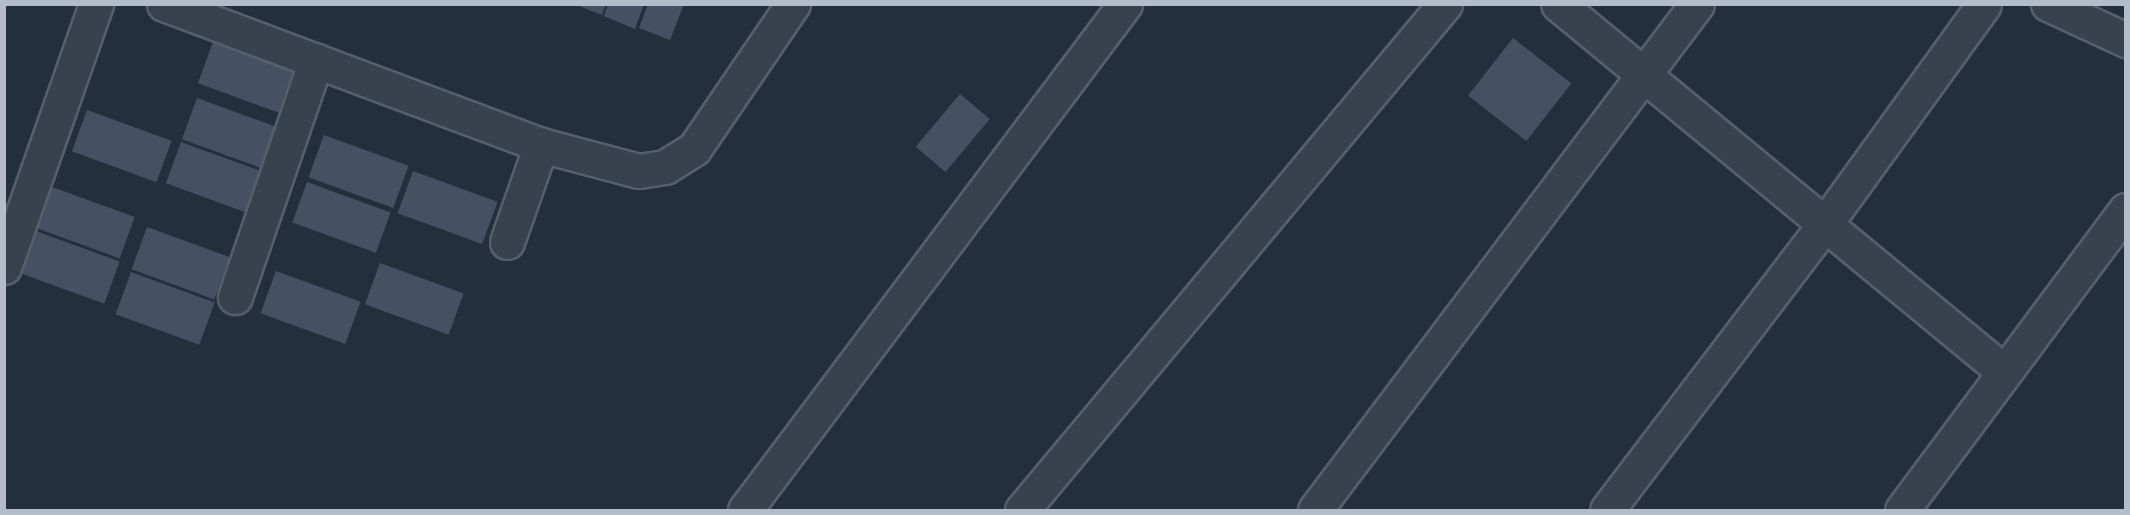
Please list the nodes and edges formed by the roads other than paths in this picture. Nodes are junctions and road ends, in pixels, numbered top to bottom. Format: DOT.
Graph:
graph roads {
  1 [pos="96,4"];
  2 [pos="164,4"];
  3 [pos="793,4"];
  4 [pos="1125,4"];
  5 [pos="1445,4"];
  6 [pos="1558,4"];
  7 [pos="1697,4"];
  8 [pos="1984,4"];
  9 [pos="2048,4"];
  10 [pos="2126,40"];
  11 [pos="316,61"];
  12 [pos="1644,75"];
  13 [pos="541,145"];
  14 [pos="2126,210"];
  15 [pos="1825,224"];
  16 [pos="507,242"];
  17 [pos="4,267"];
  18 [pos="235,297"];
  19 [pos="2003,371"];
  20 [pos="745,510"];
  21 [pos="1022,510"];
  22 [pos="1315,510"];
  23 [pos="1607,510"];
  24 [pos="1902,510"];
  1 -- 17 [label="street"];
  2 -- 11 [label="street"];
  3 -- 13 [label="street"];
  4 -- 20 [label="street"];
  5 -- 21 [label="street"];
  6 -- 12 [label="street"];
  7 -- 12 [label="street"];
  8 -- 15 [label="street"];
  9 -- 10 [label="street"];
  11 -- 13 [label="street"];
  11 -- 18 [label="street"];
  12 -- 15 [label="street"];
  12 -- 22 [label="street"];
  13 -- 16 [label="street"];
  14 -- 19 [label="street"];
  15 -- 19 [label="street"];
  15 -- 23 [label="street"];
  19 -- 24 [label="street"];
}
